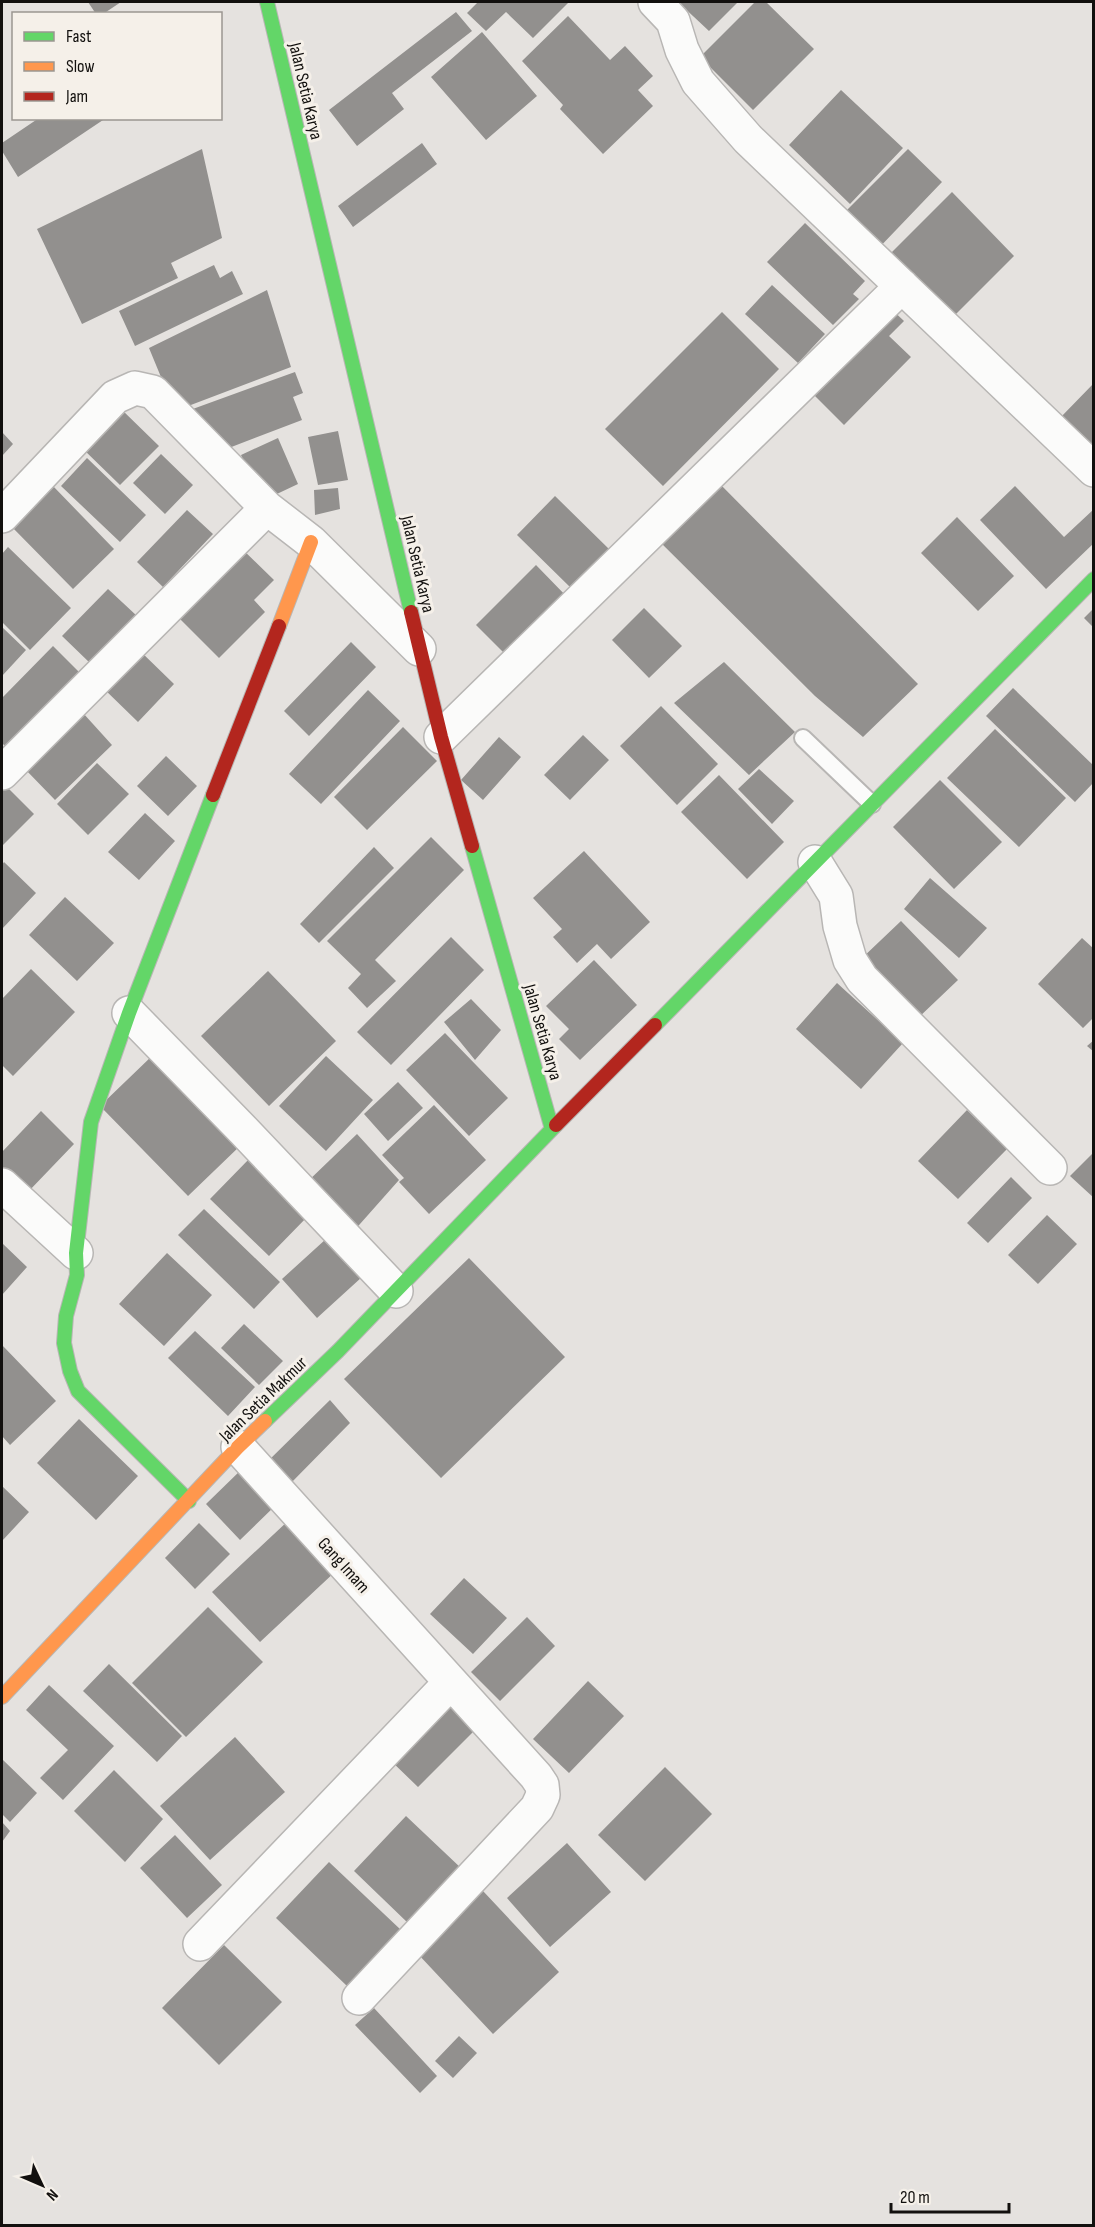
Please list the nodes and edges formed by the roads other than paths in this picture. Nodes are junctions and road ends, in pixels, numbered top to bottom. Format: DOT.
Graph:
graph roads {
  1 [pos="267,2"];
  2 [pos="655,2"];
  3 [pos="902,286"];
  4 [pos="1094,470"];
  5 [pos="267,508"];
  6 [pos="2,516"];
  7 [pos="311,542"];
  8 [pos="1094,579"];
  9 [pos="419,649"];
  10 [pos="441,737"];
  11 [pos="803,738"];
  12 [pos="2,773"];
  13 [pos="872,804"];
  14 [pos="815,862"];
  15 [pos="129,1013"];
  16 [pos="552,1130"];
  17 [pos="1050,1168"];
  18 [pos="2,1185"];
  19 [pos="76,1253"];
  20 [pos="396,1291"];
  21 [pos="238,1447"];
  22 [pos="189,1501"];
  23 [pos="450,1683"];
  24 [pos="5,1687"];
  25 [pos="200,1944"];
  26 [pos="359,1998"];
  1 -- 9 [label="main road, Jalan Setia Karya"];
  2 -- 3 [label="street"];
  3 -- 4 [label="street"];
  3 -- 10 [label="street"];
  5 -- 6 [label="street"];
  5 -- 7 [label="street"];
  5 -- 12 [label="street"];
  7 -- 9 [label="street"];
  7 -- 15 [label="main road"];
  8 -- 13 [label="main road, Jalan Setia Makmur"];
  9 -- 10 [label="main road, Jalan Setia Karya"];
  10 -- 16 [label="main road, Jalan Setia Karya"];
  11 -- 13 [label="lane"];
  13 -- 14 [label="main road, Jalan Setia Makmur"];
  14 -- 16 [label="main road, Jalan Setia Makmur"];
  14 -- 17 [label="street"];
  15 -- 19 [label="main road"];
  15 -- 20 [label="street"];
  16 -- 20 [label="main road, Jalan Setia Makmur"];
  18 -- 19 [label="street"];
  19 -- 22 [label="main road"];
  20 -- 21 [label="main road, Jalan Setia Makmur"];
  21 -- 22 [label="main road, Jalan Setia Makmur"];
  21 -- 23 [label="street, Gang Imam"];
  22 -- 24 [label="main road, Jalan Setia Makmur"];
  23 -- 25 [label="street"];
  23 -- 26 [label="street, Gang Imam"];
}
